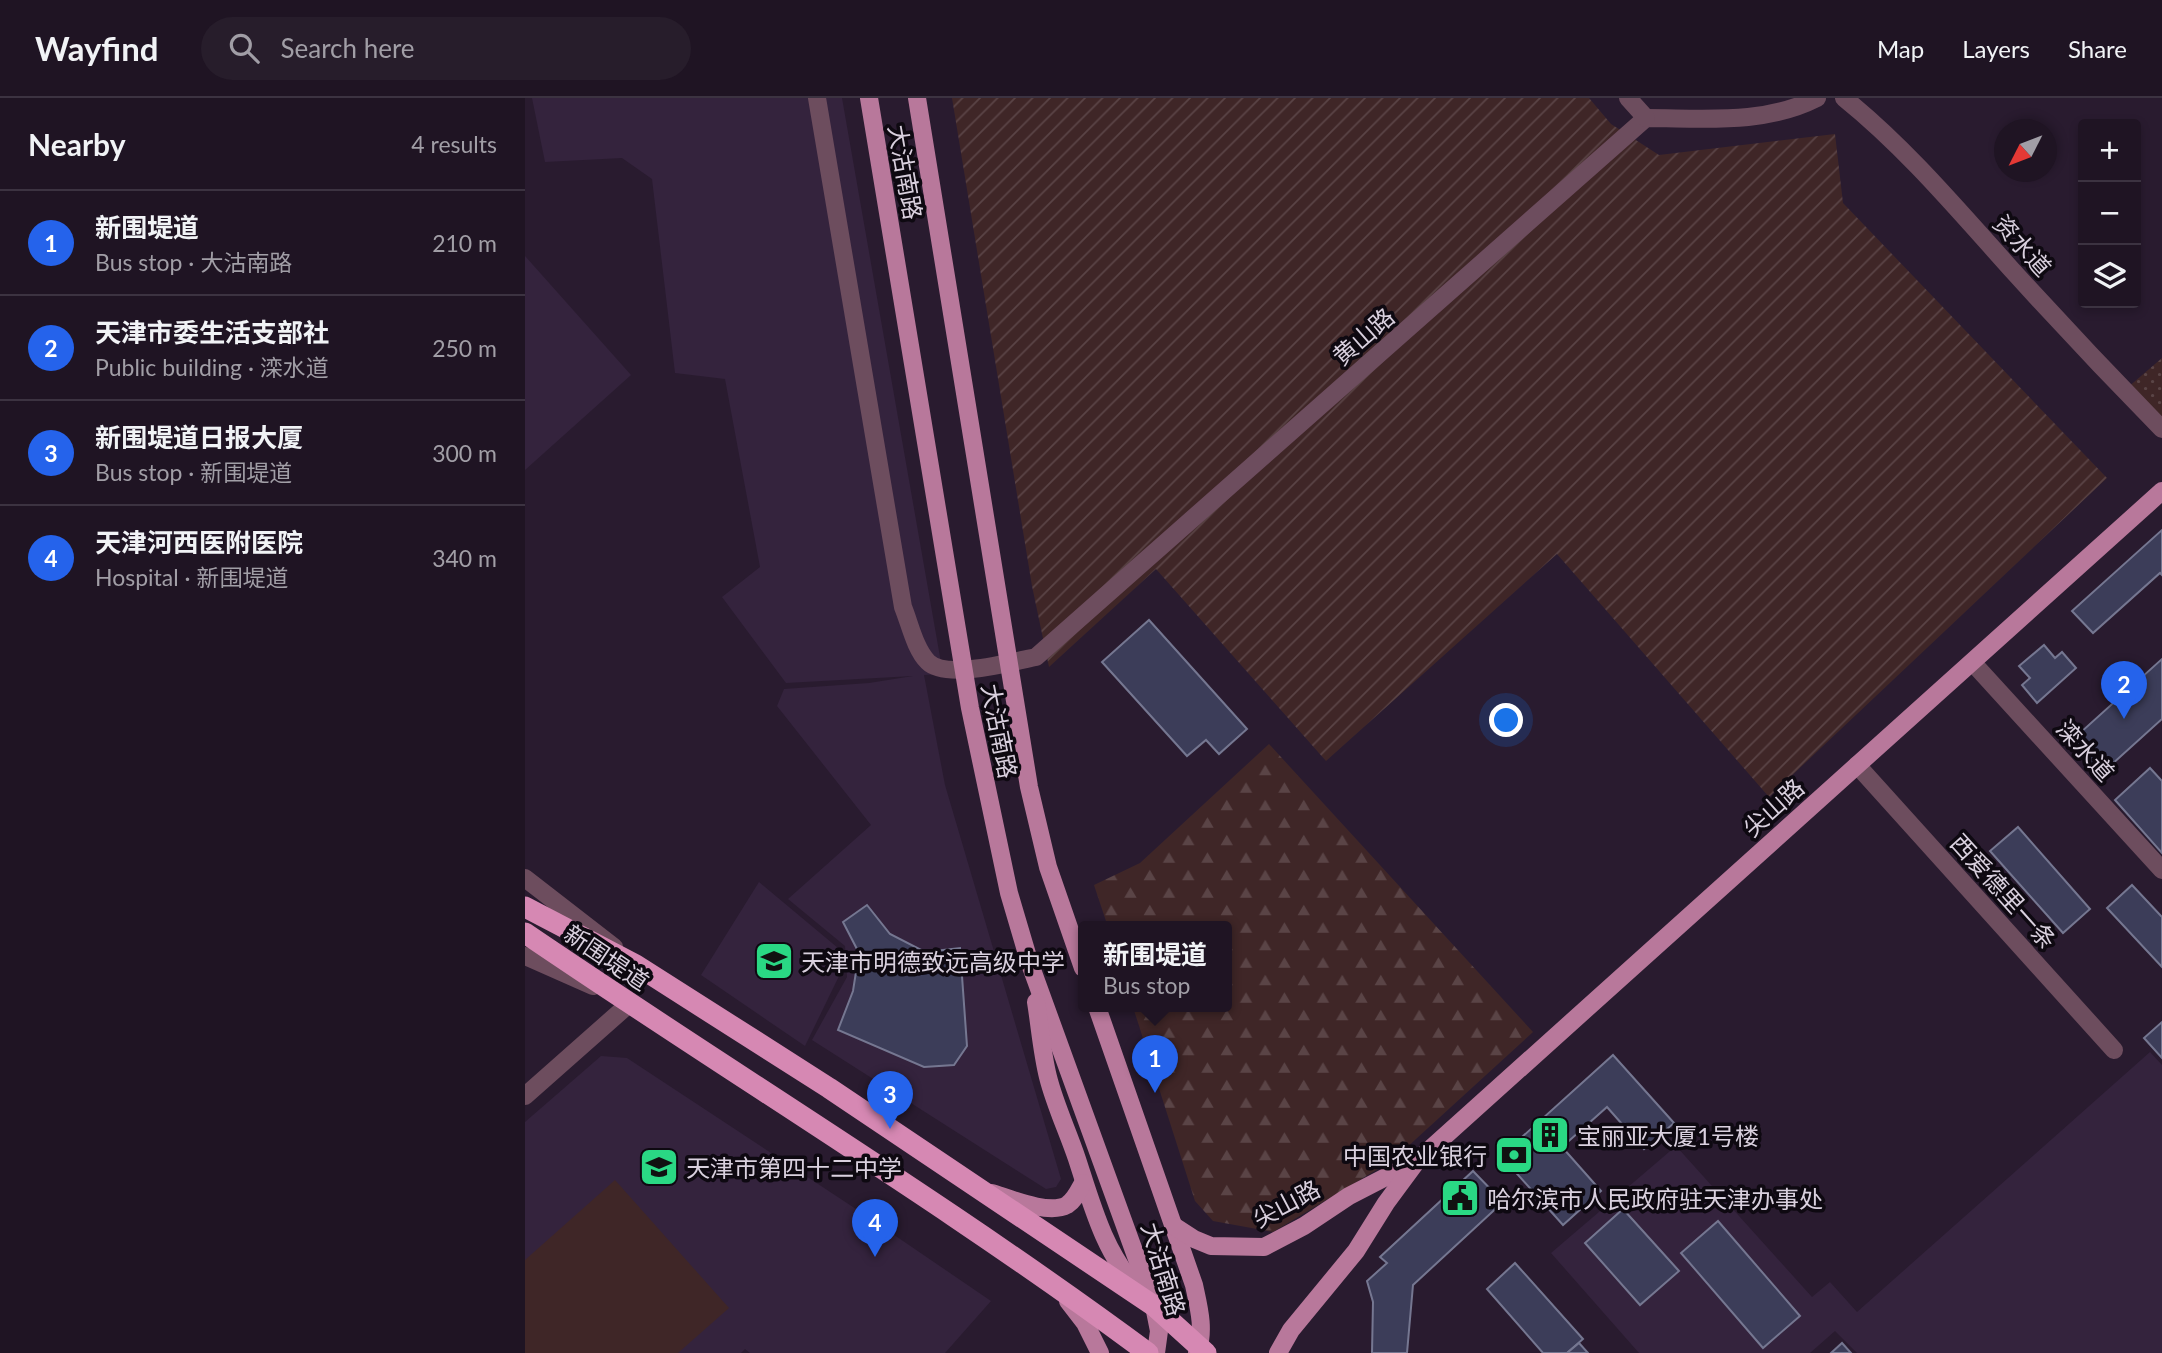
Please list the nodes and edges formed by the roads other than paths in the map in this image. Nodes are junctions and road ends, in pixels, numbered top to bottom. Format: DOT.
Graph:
graph roads {
  1 [pos="817,98"];
  2 [pos="869,98"];
  3 [pos="917,98"];
  4 [pos="1628,98"];
  5 [pos="1817,98"];
  6 [pos="1844,98"];
  7 [pos="1646,118"];
  8 [pos="2162,429"];
  9 [pos="2161,493"];
  10 [pos="1009,663"];
  11 [pos="1973,663"];
  12 [pos="964,669"];
  13 [pos="1857,765"];
  14 [pos="2162,870"];
  15 [pos="525,878"];
  16 [pos="525,907"];
  17 [pos="525,933"];
  18 [pos="1078,954"];
  19 [pos="525,957"];
  20 [pos="1030,964"];
  21 [pos="636,965"];
  22 [pos="623,1000"];
  23 [pos="1099,1012"];
  24 [pos="2114,1050"];
  25 [pos="525,1096"];
  26 [pos="1417,1161"];
  27 [pos="1083,1183"];
  28 [pos="980,1189"];
  29 [pos="1174,1226"];
  30 [pos="1059,1290"];
  31 [pos="1154,1306"];
  32 [pos="1201,1350"];
  33 [pos="1100,1353"];
  34 [pos="1148,1353"];
  35 [pos="1156,1353"];
  36 [pos="1278,1353"];
  1 -- 12 [label="street, 黄山路"];
  2 -- 12 [label="main road, 大沽南路"];
  3 -- 10 [label="main road, 大沽南路"];
  4 -- 7 [label="street"];
  5 -- 7 [label="street"];
  6 -- 8 [label="street, 资水道"];
  7 -- 10 [label="street, 黄山路"];
  9 -- 11 [label="main road, 尖山路"];
  10 -- 12 [label="street, 黄山路"];
  10 -- 18 [label="main road, 大沽南路"];
  11 -- 13 [label="main road, 尖山路"];
  11 -- 14 [label="street, 滦水道"];
  12 -- 20 [label="main road, 大沽南路"];
  13 -- 24 [label="street, 西爱德里一条"];
  13 -- 26 [label="main road, 尖山路"];
  15 -- 21 [label="street"];
  16 -- 21 [label="highway, 新围堤道"];
  17 -- 22 [label="highway, 新围堤道"];
  19 -- 22 [label="street"];
  20 -- 27 [label="main road"];
  20 -- 31 [label="main road, 大沽南路"];
  21 -- 28 [label="highway, 新围堤道"];
  22 -- 25 [label="street"];
  22 -- 30 [label="highway, 新围堤道"];
  23 -- 29 [label="main road, 大沽南路"];
  26 -- 29 [label="main road, 尖山路"];
  26 -- 36 [label="main road, 尖山路"];
  27 -- 28 [label="main road"];
  27 -- 31 [label="main road"];
  28 -- 31 [label="highway, 新围堤道"];
  29 -- 32 [label="main road, 大沽南路"];
  30 -- 33 [label="main road"];
  30 -- 34 [label="highway, 新围堤道"];
  31 -- 32 [label="highway, 新围堤道"];
  31 -- 35 [label="main road, 大沽南路"];
}
